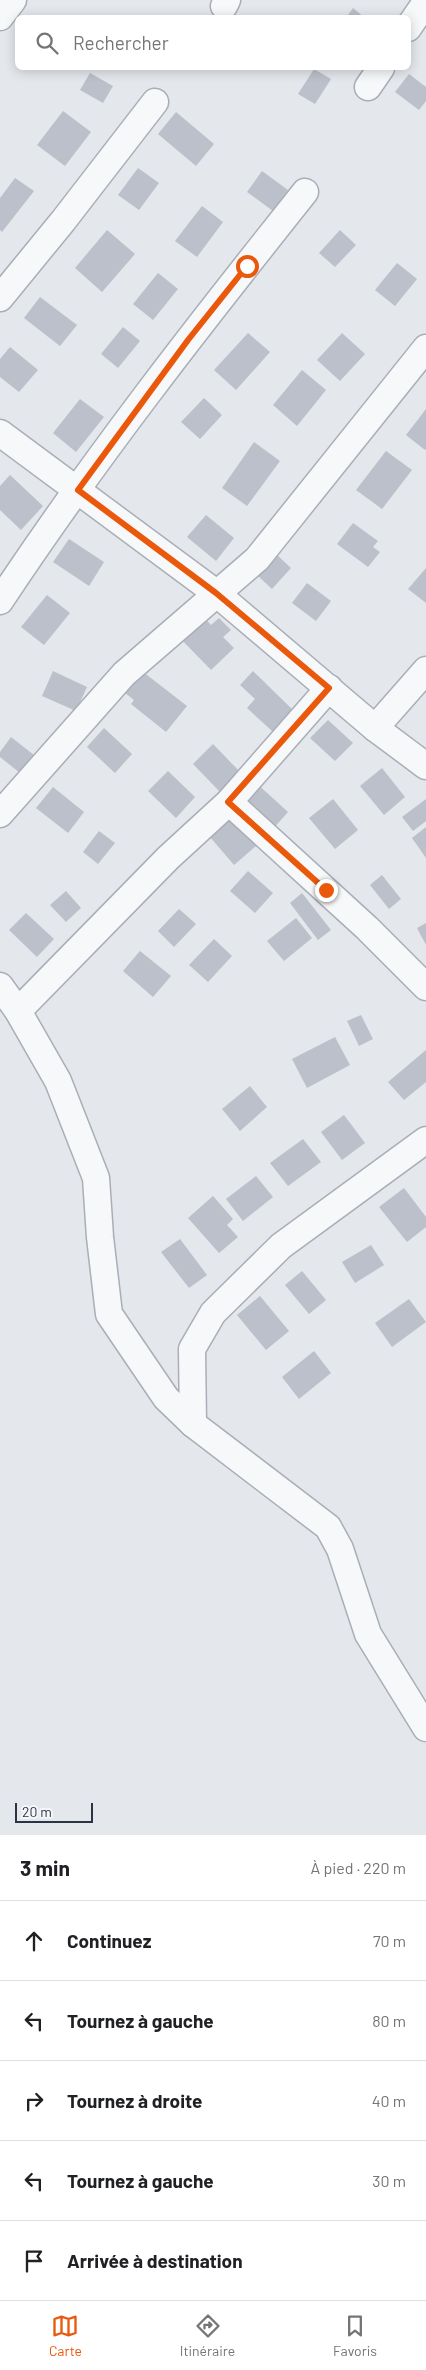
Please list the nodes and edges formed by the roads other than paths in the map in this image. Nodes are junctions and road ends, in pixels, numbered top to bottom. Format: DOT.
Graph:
graph roads {
  1 [pos="13,0"];
  2 [pos="426,2"];
  3 [pos="0,17"];
  4 [pos="411,24"];
  5 [pos="155,102"];
  6 [pos="305,192"];
  7 [pos="0,298"];
  8 [pos="426,348"];
  9 [pos="0,433"];
  10 [pos="78,490"];
  11 [pos="216,593"];
  12 [pos="0,601"];
  13 [pos="426,670"];
  14 [pos="329,688"];
  15 [pos="376,728"];
  16 [pos="426,766"];
  17 [pos="228,802"];
  18 [pos="0,814"];
  19 [pos="0,986"];
  20 [pos="426,986"];
  21 [pos="18,1011"];
  22 [pos="426,1140"];
  23 [pos="193,1424"];
  24 [pos="426,1728"];
  1 -- 3 [label="street"];
  2 -- 4 [label="street"];
  5 -- 7 [label="street"];
  6 -- 10 [label="street"];
  8 -- 11 [label="street"];
  9 -- 10 [label="street"];
  10 -- 11 [label="street"];
  10 -- 12 [label="street"];
  11 -- 14 [label="street"];
  11 -- 18 [label="street"];
  13 -- 15 [label="street"];
  14 -- 15 [label="street"];
  14 -- 17 [label="street"];
  15 -- 16 [label="street"];
  17 -- 20 [label="street"];
  17 -- 21 [label="street"];
  19 -- 21 [label="street"];
  21 -- 23 [label="street"];
  22 -- 23 [label="street"];
  23 -- 24 [label="street"];
}
